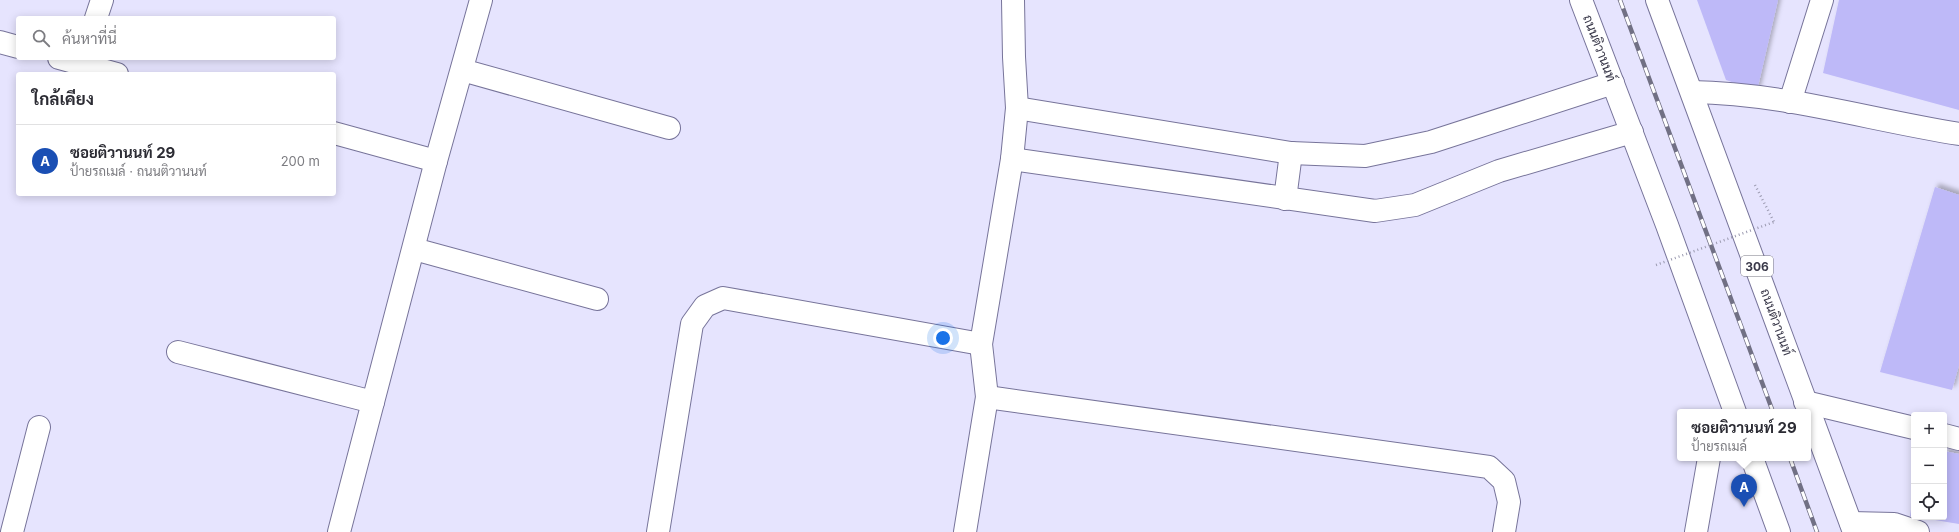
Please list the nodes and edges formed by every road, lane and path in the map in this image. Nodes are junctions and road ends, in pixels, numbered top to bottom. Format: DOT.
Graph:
graph roads {
  1 [pos="102,0"];
  2 [pos="481,0"];
  3 [pos="1013,0"];
  4 [pos="1582,0"];
  5 [pos="1658,0"];
  6 [pos="1822,0"];
  7 [pos="97,16"];
  8 [pos="0,42"];
  9 [pos="16,46"];
  10 [pos="83,61"];
  11 [pos="462,70"];
  12 [pos="112,72"];
  13 [pos="1613,83"];
  14 [pos="1692,92"];
  15 [pos="1790,102"];
  16 [pos="1017,108"];
  17 [pos="669,128"];
  18 [pos="1632,132"];
  19 [pos="336,134"];
  20 [pos="1959,134"];
  21 [pos="1291,153"];
  22 [pos="1012,159"];
  23 [pos="436,161"];
  24 [pos="1285,200"];
  25 [pos="1774,222"];
  26 [pos="414,248"];
  27 [pos="1656,265"];
  28 [pos="597,299"];
  29 [pos="981,344"];
  30 [pos="178,352"];
  31 [pos="987,398"];
  32 [pos="373,402"];
  33 [pos="1805,402"];
  34 [pos="1733,409"];
  35 [pos="1808,409"];
  36 [pos="1811,418"];
  37 [pos="39,427"];
  38 [pos="1911,427"];
  39 [pos="1947,436"];
  40 [pos="1959,439"];
  41 [pos="1708,461"];
  42 [pos="1753,461"];
  43 [pos="1852,527"];
  44 [pos="12,532"];
  45 [pos="339,532"];
  46 [pos="658,532"];
  47 [pos="965,532"];
  48 [pos="1504,532"];
  49 [pos="1696,532"];
  50 [pos="1779,532"];
  51 [pos="1918,532"];
  1 -- 7 [label="street"];
  2 -- 11 [label="street"];
  3 -- 16 [label="street"];
  4 -- 13 [label="street, ถนนติวานนท์"];
  5 -- 14 [label="street, ถนนติวานนท์ / 306"];
  6 -- 15 [label="street"];
  8 -- 9 [label="street"];
  10 -- 12 [label="street"];
  11 -- 17 [label="street"];
  11 -- 23 [label="street"];
  13 -- 18 [label="street, ถนนติวานนท์"];
  13 -- 21 [label="street"];
  14 -- 15 [label="street"];
  14 -- 33 [label="street, ถนนติวานนท์ / 306"];
  15 -- 20 [label="street"];
  16 -- 21 [label="street"];
  16 -- 22 [label="street"];
  18 -- 24 [label="street"];
  18 -- 34 [label="street, ถนนติวานนท์"];
  19 -- 23 [label="street"];
  21 -- 24 [label="street"];
  22 -- 24 [label="street"];
  22 -- 29 [label="street"];
  23 -- 26 [label="street"];
  25 -- 27 [label="path, bridge"];
  26 -- 28 [label="street"];
  26 -- 32 [label="street"];
  29 -- 31 [label="street"];
  29 -- 46 [label="street"];
  30 -- 32 [label="street"];
  31 -- 47 [label="street"];
  31 -- 48 [label="street"];
  32 -- 45 [label="street"];
  33 -- 35 [label="street, ถนนติวานนท์ / 306"];
  33 -- 38 [label="street"];
  36 -- 43 [label="street, ถนนติวานนท์ / 306"];
  37 -- 44 [label="street"];
  39 -- 40 [label="street"];
  41 -- 49 [label="street"];
  42 -- 50 [label="street"];
  43 -- 51 [label="street"];
}
